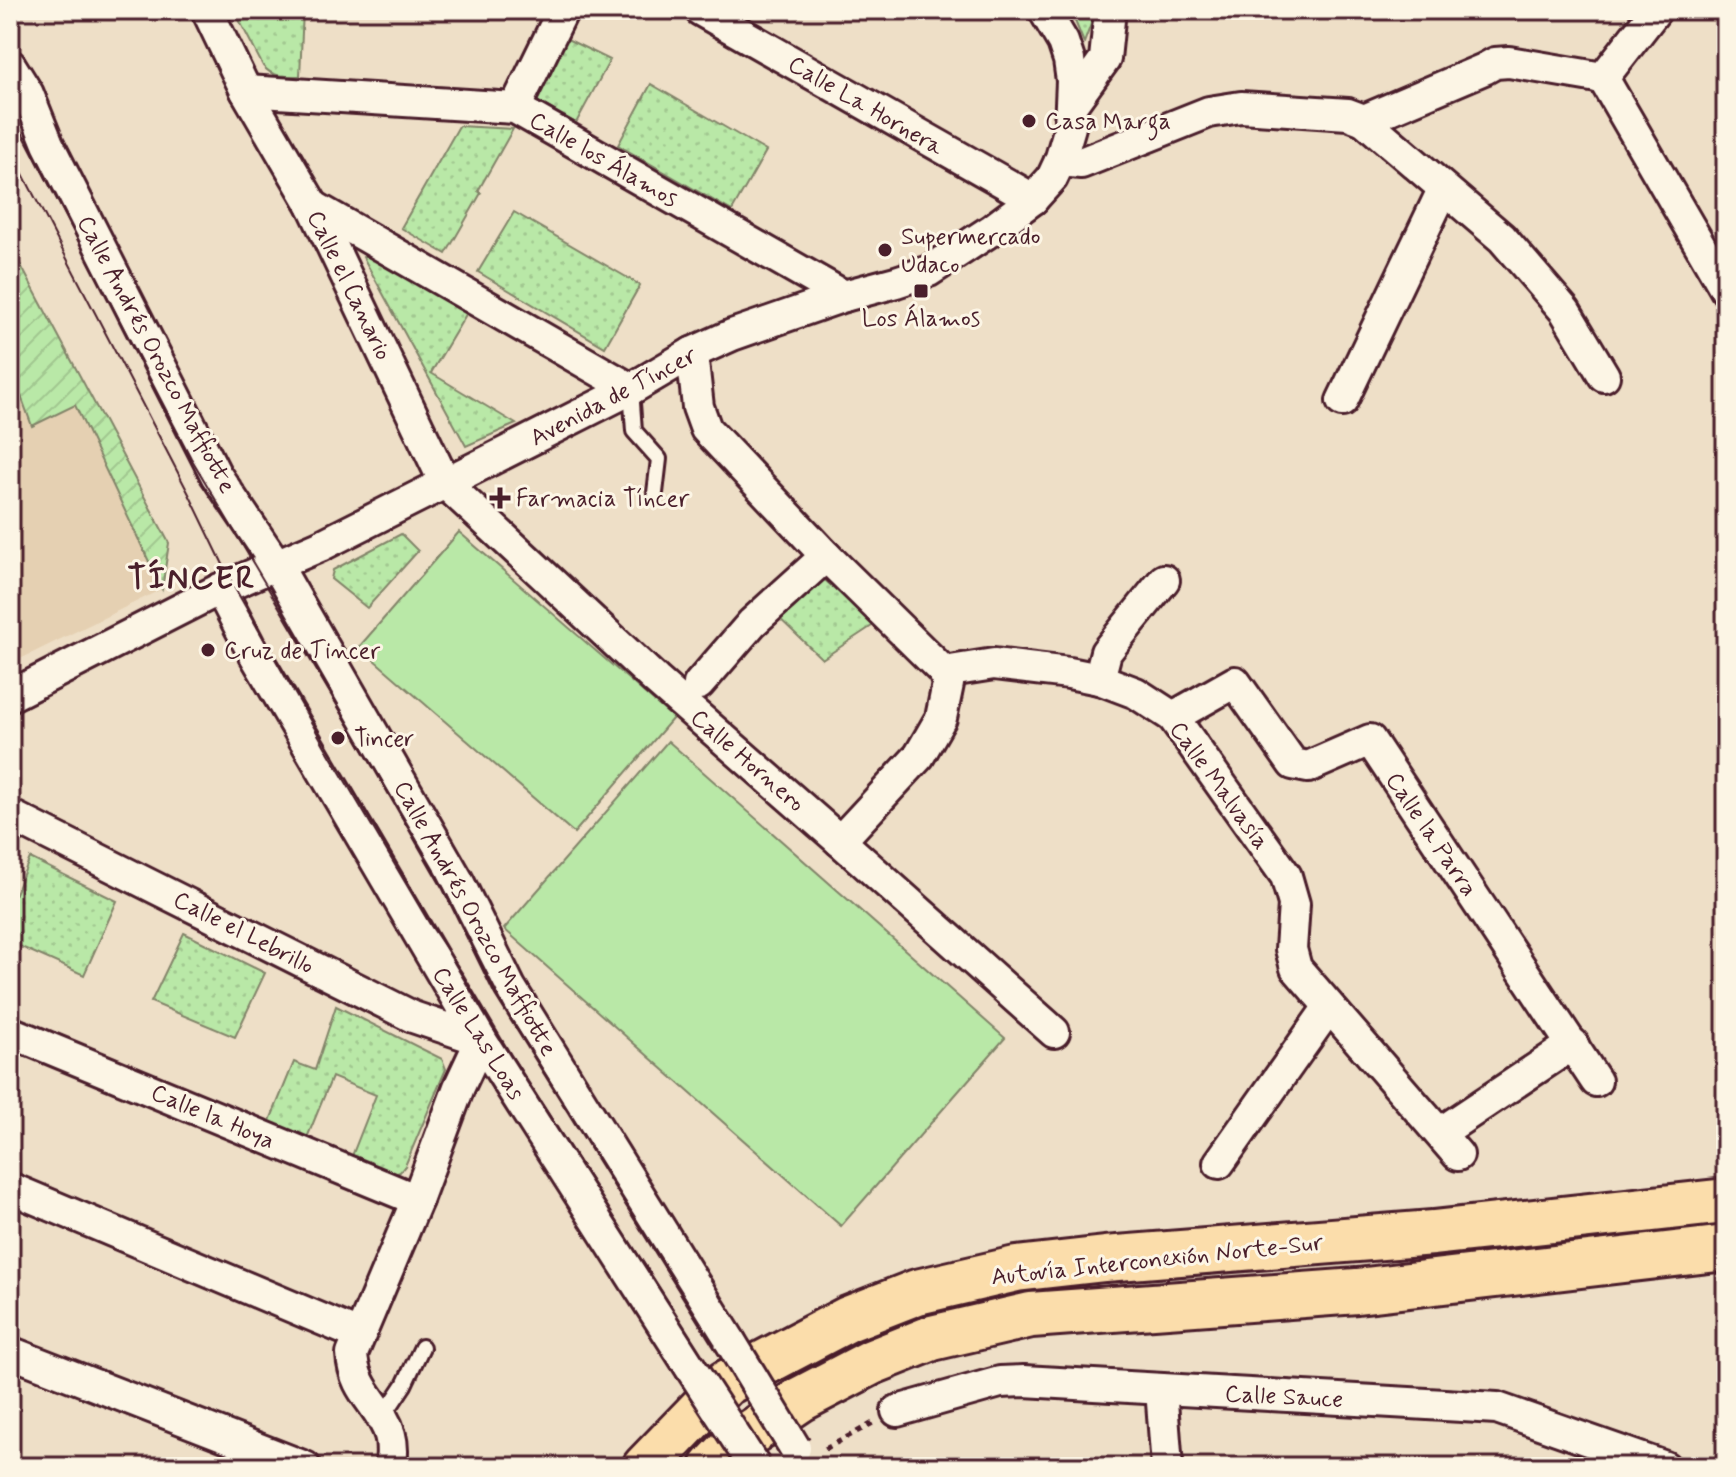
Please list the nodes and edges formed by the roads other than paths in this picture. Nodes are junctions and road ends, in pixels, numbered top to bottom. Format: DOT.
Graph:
graph roads {
  1 [pos="207,10"];
  2 [pos="563,10"];
  3 [pos="700,10"];
  4 [pos="1044,10"];
  5 [pos="1110,10"];
  6 [pos="1656,10"];
  7 [pos="10,65"];
  8 [pos="1603,78"];
  9 [pos="246,91"];
  10 [pos="1071,106"];
  11 [pos="515,108"];
  12 [pos="1364,120"];
  13 [pos="1060,161"];
  14 [pos="1443,190"];
  15 [pos="1033,199"];
  16 [pos="313,206"];
  17 [pos="1726,290"];
  18 [pos="844,296"];
  19 [pos="692,353"];
  20 [pos="1604,376"];
  21 [pos="631,389"];
  22 [pos="1342,401"];
  23 [pos="445,483"];
  24 [pos="655,493"];
  25 [pos="826,556"];
  26 [pos="276,564"];
  27 [pos="1164,580"];
  28 [pos="220,589"];
  29 [pos="944,672"];
  30 [pos="1099,679"];
  31 [pos="699,684"];
  32 [pos="10,696"];
  33 [pos="1173,717"];
  34 [pos="10,815"];
  35 [pos="840,841"];
  36 [pos="1329,1007"];
  37 [pos="10,1032"];
  38 [pos="1054,1032"];
  39 [pos="481,1040"];
  40 [pos="1573,1044"];
  41 [pos="1596,1081"];
  42 [pos="512,1088"];
  43 [pos="446,1124"];
  44 [pos="1219,1163"];
  45 [pos="10,1188"];
  46 [pos="417,1200"];
  47 [pos="1726,1201"];
  48 [pos="1726,1248"];
  49 [pos="359,1335"];
  50 [pos="422,1347"];
  51 [pos="10,1352"];
  52 [pos="1161,1389"];
  53 [pos="897,1411"];
  54 [pos="381,1418"];
  55 [pos="802,1459"];
  56 [pos="1652,1465"];
  57 [pos="305,1467"];
  58 [pos="391,1467"];
  59 [pos="645,1467"];
  60 [pos="713,1467"];
  61 [pos="755,1467"];
  62 [pos="1167,1467"];
  1 -- 9 [label="street"];
  2 -- 11 [label="street"];
  3 -- 15 [label="street, Calle La Hornera"];
  4 -- 10 [label="street, Avenida de Tíncer"];
  5 -- 10 [label="street"];
  6 -- 8 [label="street"];
  7 -- 26 [label="street, Calle Andrés Orozco Maffiotte"];
  8 -- 12 [label="street"];
  8 -- 17 [label="street"];
  9 -- 11 [label="street, Calle los Álamos"];
  9 -- 16 [label="street, Calle el Canario"];
  10 -- 13 [label="street, Avenida de Tíncer"];
  11 -- 18 [label="street, Calle los Álamos"];
  12 -- 13 [label="street"];
  12 -- 14 [label="street"];
  13 -- 15 [label="street, Avenida de Tíncer"];
  14 -- 20 [label="street"];
  14 -- 22 [label="street"];
  15 -- 18 [label="street, Avenida de Tíncer"];
  16 -- 21 [label="street"];
  16 -- 23 [label="street, Calle el Canario"];
  18 -- 19 [label="street, Avenida de Tíncer"];
  19 -- 21 [label="street, Avenida de Tíncer"];
  19 -- 25 [label="street"];
  21 -- 23 [label="street, Avenida de Tíncer"];
  21 -- 24 [label="lane"];
  23 -- 26 [label="street, Avenida de Tíncer"];
  23 -- 35 [label="street, Calle Hornero"];
  25 -- 29 [label="street"];
  25 -- 31 [label="street"];
  26 -- 28 [label="street, Avenida de Tíncer"];
  26 -- 55 [label="street, Calle Andrés Orozco Maffiotte, bridge"];
  27 -- 30 [label="street"];
  28 -- 32 [label="street, Avenida de Tíncer"];
  28 -- 39 [label="street, Calle Las Loas"];
  29 -- 30 [label="street, Calle Malvasía"];
  29 -- 35 [label="street"];
  30 -- 33 [label="street, Calle Malvasía"];
  33 -- 36 [label="street, Calle Malvasía"];
  33 -- 40 [label="street, Calle la Parra"];
  34 -- 39 [label="street, Calle el Lebrillo"];
  35 -- 38 [label="street, Calle Hornero"];
  36 -- 40 [label="street, Calle Malvasía"];
  36 -- 44 [label="street"];
  37 -- 46 [label="street, Calle la Hoya"];
  39 -- 42 [label="street, Calle Las Loas"];
  39 -- 43 [label="street"];
  40 -- 41 [label="street, Calle la Parra"];
  42 -- 43 [label="street"];
  42 -- 61 [label="street, Calle Las Loas, bridge"];
  43 -- 46 [label="street"];
  45 -- 49 [label="street"];
  46 -- 49 [label="street"];
  47 -- 59 [label="highway, Autovía Interconexión Norte-Sur"];
  48 -- 60 [label="highway, Autovía Interconexión Norte-Sur"];
  49 -- 54 [label="street"];
  50 -- 54 [label="lane"];
  51 -- 57 [label="street"];
  52 -- 53 [label="street, Calle Sauce"];
  52 -- 56 [label="street, Calle Sauce"];
  52 -- 62 [label="street"];
  54 -- 58 [label="street"];
}
